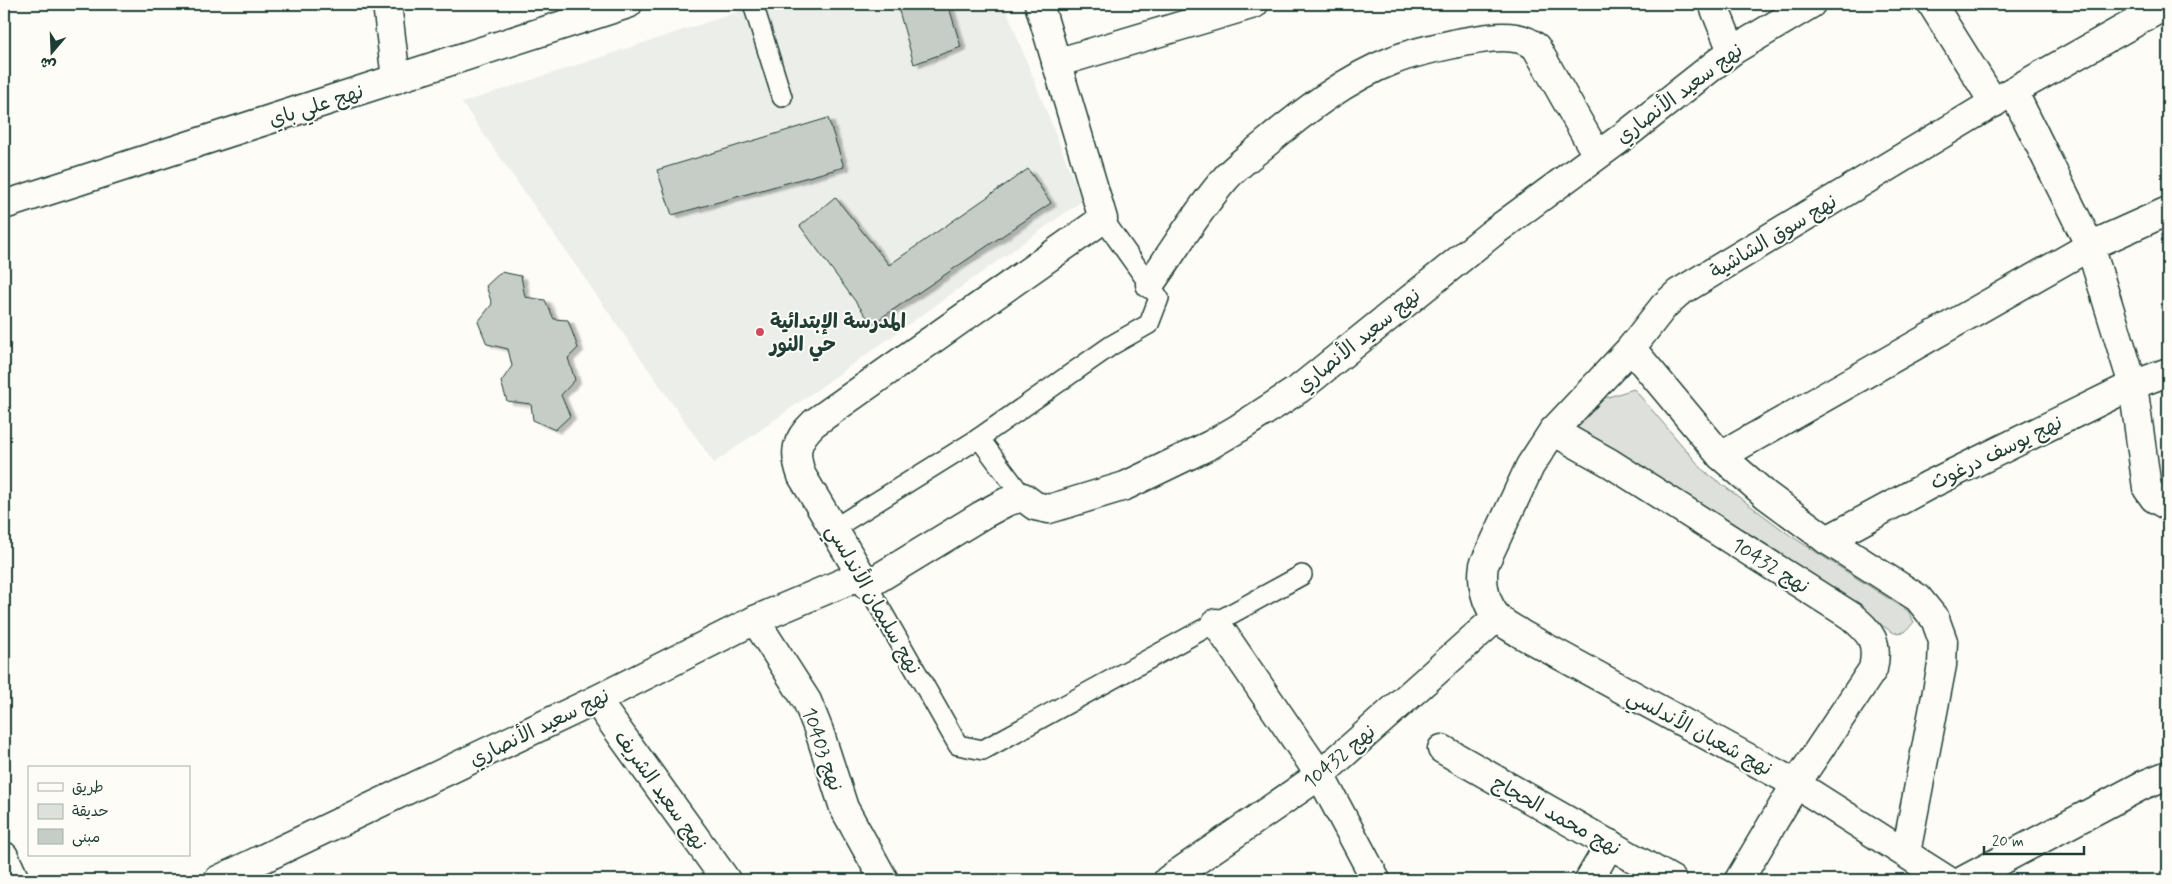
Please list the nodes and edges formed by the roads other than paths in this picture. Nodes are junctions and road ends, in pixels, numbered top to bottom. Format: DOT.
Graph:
graph roads {
  1 [pos="387,4"];
  2 [pos="628,4"];
  3 [pos="753,4"];
  4 [pos="1039,4"];
  5 [pos="1254,4"];
  6 [pos="1712,4"];
  7 [pos="1811,4"];
  8 [pos="1932,4"];
  9 [pos="2168,4"];
  10 [pos="1732,51"];
  11 [pos="1056,63"];
  12 [pos="396,79"];
  13 [pos="782,97"];
  14 [pos="2004,97"];
  15 [pos="1597,155"];
  16 [pos="4,205"];
  17 [pos="2168,211"];
  18 [pos="1103,219"];
  19 [pos="2090,246"];
  20 [pos="1150,284"];
  21 [pos="1631,348"];
  22 [pos="2168,372"];
  23 [pos="2133,385"];
  24 [pos="1553,431"];
  25 [pos="979,438"];
  26 [pos="1721,456"];
  27 [pos="1023,497"];
  28 [pos="2168,506"];
  29 [pos="833,529"];
  30 [pos="1827,540"];
  31 [pos="1302,576"];
  32 [pos="864,580"];
  33 [pos="1497,617"];
  34 [pos="755,620"];
  35 [pos="1216,623"];
  36 [pos="596,700"];
  37 [pos="1442,750"];
  38 [pos="1320,775"];
  39 [pos="2168,775"];
  40 [pos="1796,784"];
  41 [pos="1610,844"];
  42 [pos="1906,853"];
  43 [pos="4,856"];
  44 [pos="15,880"];
  45 [pos="218,880"];
  46 [pos="726,880"];
  47 [pos="884,880"];
  48 [pos="1168,880"];
  49 [pos="1376,880"];
  50 [pos="1589,880"];
  51 [pos="1672,880"];
  52 [pos="1739,880"];
  53 [pos="1947,880"];
  54 [pos="1964,880"];
  1 -- 12 [label="street"];
  2 -- 12 [label="street, نهج علي باي"];
  3 -- 13 [label="lane"];
  4 -- 11 [label="street"];
  5 -- 11 [label="street"];
  6 -- 10 [label="street"];
  7 -- 10 [label="street, نهج سعيد الأنصاري"];
  8 -- 14 [label="street"];
  9 -- 14 [label="street, نهج سوق الشاشية"];
  10 -- 15 [label="street, نهج سعيد الأنصاري"];
  11 -- 18 [label="street"];
  12 -- 16 [label="street, نهج علي باي"];
  14 -- 19 [label="street"];
  14 -- 21 [label="street, نهج سوق الشاشية"];
  15 -- 20 [label="street"];
  15 -- 27 [label="street, نهج سعيد الأنصاري"];
  17 -- 19 [label="street"];
  18 -- 20 [label="lane"];
  18 -- 29 [label="street, نهج سليمان الأندلسي"];
  19 -- 23 [label="street"];
  19 -- 26 [label="street"];
  20 -- 25 [label="lane"];
  21 -- 24 [label="street, نهج سوق الشاشية"];
  21 -- 26 [label="street"];
  22 -- 23 [label="street, نهج يوسف درغوث"];
  23 -- 28 [label="street"];
  23 -- 30 [label="street, نهج يوسف درغوث"];
  24 -- 33 [label="street, نهج شعبان الأندلسي"];
  24 -- 40 [label="street, نهج 10432"];
  25 -- 27 [label="lane"];
  25 -- 29 [label="lane"];
  26 -- 30 [label="street"];
  27 -- 32 [label="street, نهج سعيد الأنصاري"];
  29 -- 32 [label="street, نهج سليمان الأندلسي"];
  30 -- 42 [label="street"];
  31 -- 35 [label="lane, نهج سليمان الأندلسي"];
  32 -- 34 [label="street, نهج سعيد الأنصاري"];
  32 -- 35 [label="lane, نهج سليمان الأندلسي"];
  33 -- 38 [label="street, نهج 10432"];
  33 -- 40 [label="street, نهج شعبان الأندلسي"];
  34 -- 36 [label="street, نهج سعيد الأنصاري"];
  34 -- 47 [label="street, نهج 10403"];
  35 -- 38 [label="street"];
  36 -- 45 [label="street, نهج سعيد الأنصاري"];
  36 -- 46 [label="street, نهج سعيد الشريف"];
  37 -- 41 [label="street, نهج محمد الحجاج"];
  38 -- 48 [label="street, نهج 10432"];
  38 -- 49 [label="street"];
  39 -- 54 [label="street"];
  40 -- 42 [label="street, نهج شعبان الأندلسي"];
  40 -- 52 [label="street, نهج 10432"];
  41 -- 50 [label="street"];
  41 -- 51 [label="street, نهج محمد الحجاج"];
  42 -- 53 [label="street, نهج شعبان الأندلسي"];
  43 -- 44 [label="street"];
}
